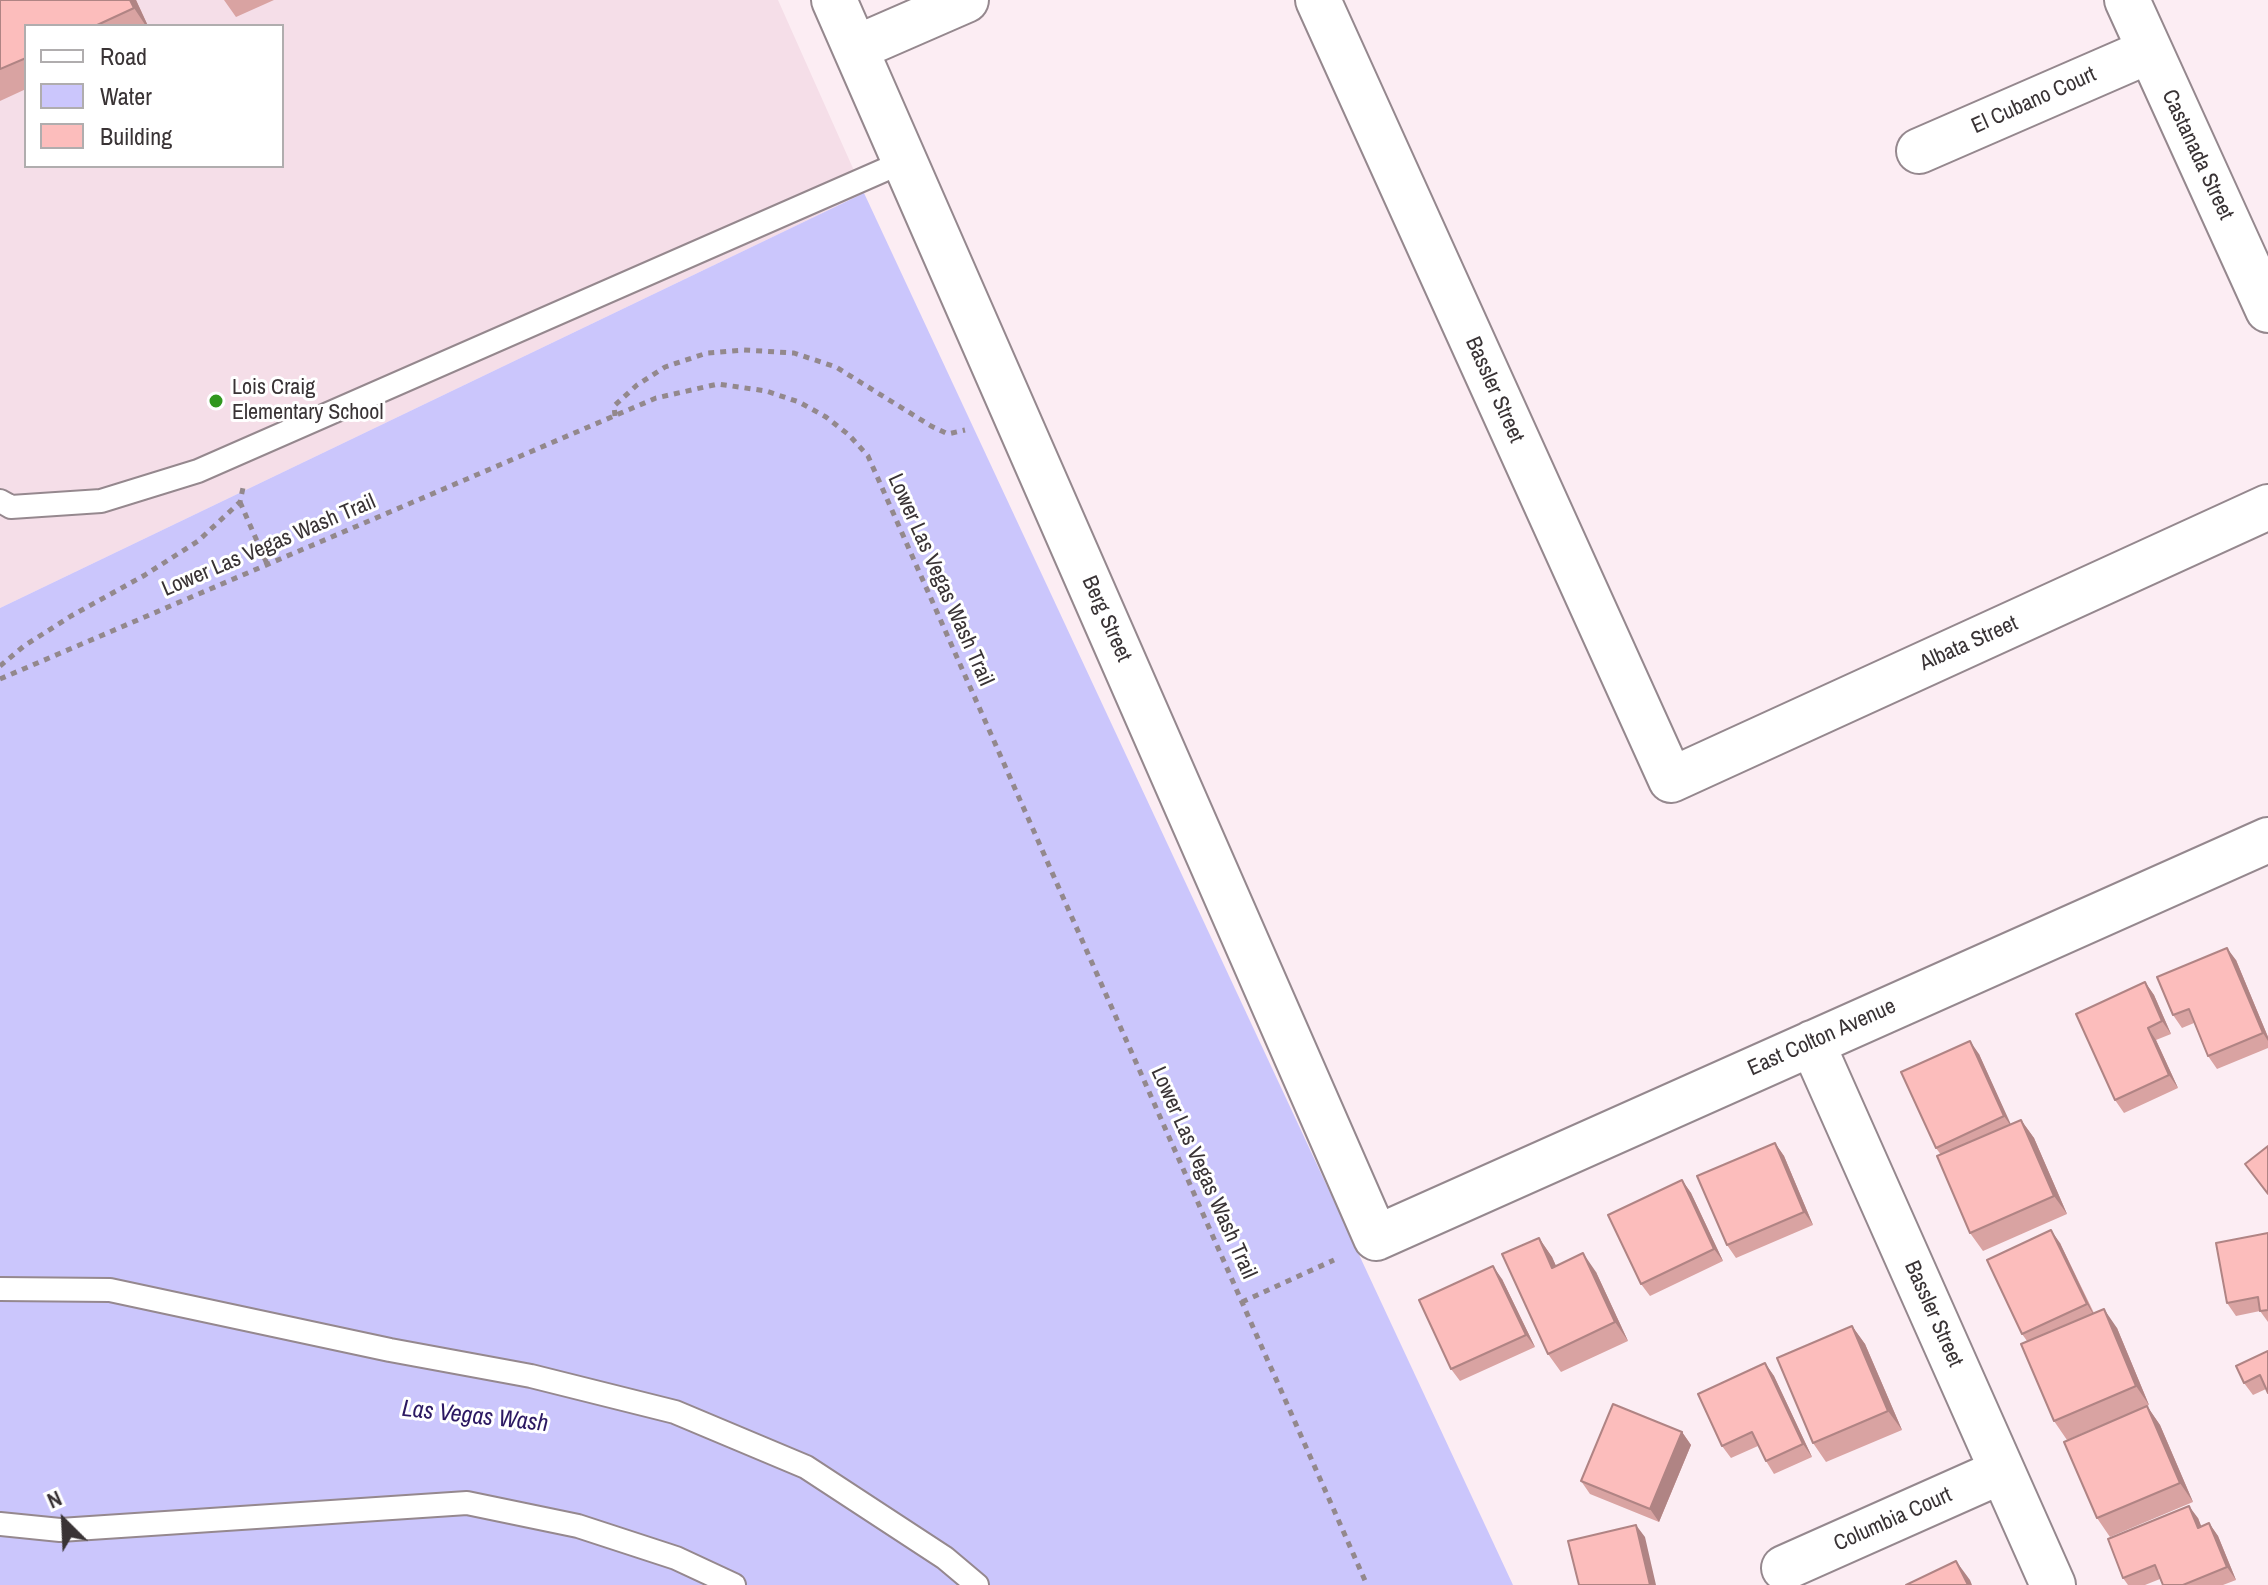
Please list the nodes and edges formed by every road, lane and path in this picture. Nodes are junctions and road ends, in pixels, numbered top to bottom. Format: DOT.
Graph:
graph roads {
  1 [pos="834,0"];
  2 [pos="966,0"];
  3 [pos="1318,0"];
  4 [pos="2127,0"];
  5 [pos="856,48"];
  6 [pos="2149,51"];
  7 [pos="1919,151"];
  8 [pos="905,161"];
  9 [pos="2268,310"];
  10 [pos="615,416"];
  11 [pos="965,430"];
  12 [pos="251,449"];
  13 [pos="0,501"];
  14 [pos="240,502"];
  15 [pos="2268,507"];
  16 [pos="267,564"];
  17 [pos="0,666"];
  18 [pos="0,679"];
  19 [pos="1671,780"];
  20 [pos="2268,840"];
  21 [pos="1812,1043"];
  22 [pos="1376,1238"];
  23 [pos="1334,1260"];
  24 [pos="0,1289"];
  25 [pos="1242,1302"];
  26 [pos="2002,1471"];
  27 [pos="0,1524"];
  28 [pos="1784,1568"];
  29 [pos="734,1585"];
  30 [pos="977,1585"];
  31 [pos="1367,1585"];
  32 [pos="2053,1585"];
  1 -- 5 [label="street, Berg Street"];
  2 -- 5 [label="street"];
  3 -- 19 [label="street, Bassler Street"];
  4 -- 6 [label="street, Castanada Street"];
  5 -- 8 [label="street, Berg Street"];
  6 -- 7 [label="street, El Cubano Court"];
  6 -- 9 [label="street, Castanada Street"];
  8 -- 12 [label="lane"];
  8 -- 22 [label="street, Berg Street"];
  10 -- 11 [label="path"];
  10 -- 16 [label="path, Lower Las Vegas Wash Trail"];
  10 -- 25 [label="path, Lower Las Vegas Wash Trail"];
  12 -- 13 [label="lane"];
  12 -- 14 [label="path"];
  14 -- 16 [label="path"];
  14 -- 17 [label="path"];
  15 -- 19 [label="street, Albata Street"];
  16 -- 18 [label="path, Lower Las Vegas Wash Trail"];
  20 -- 21 [label="street, East Colton Avenue"];
  21 -- 22 [label="street, East Colton Avenue"];
  21 -- 26 [label="street, Bassler Street"];
  23 -- 25 [label="path"];
  24 -- 30 [label="lane"];
  25 -- 31 [label="path, Lower Las Vegas Wash Trail"];
  26 -- 28 [label="street, Columbia Court"];
  26 -- 32 [label="street, Bassler Street"];
  27 -- 29 [label="lane"];
}
